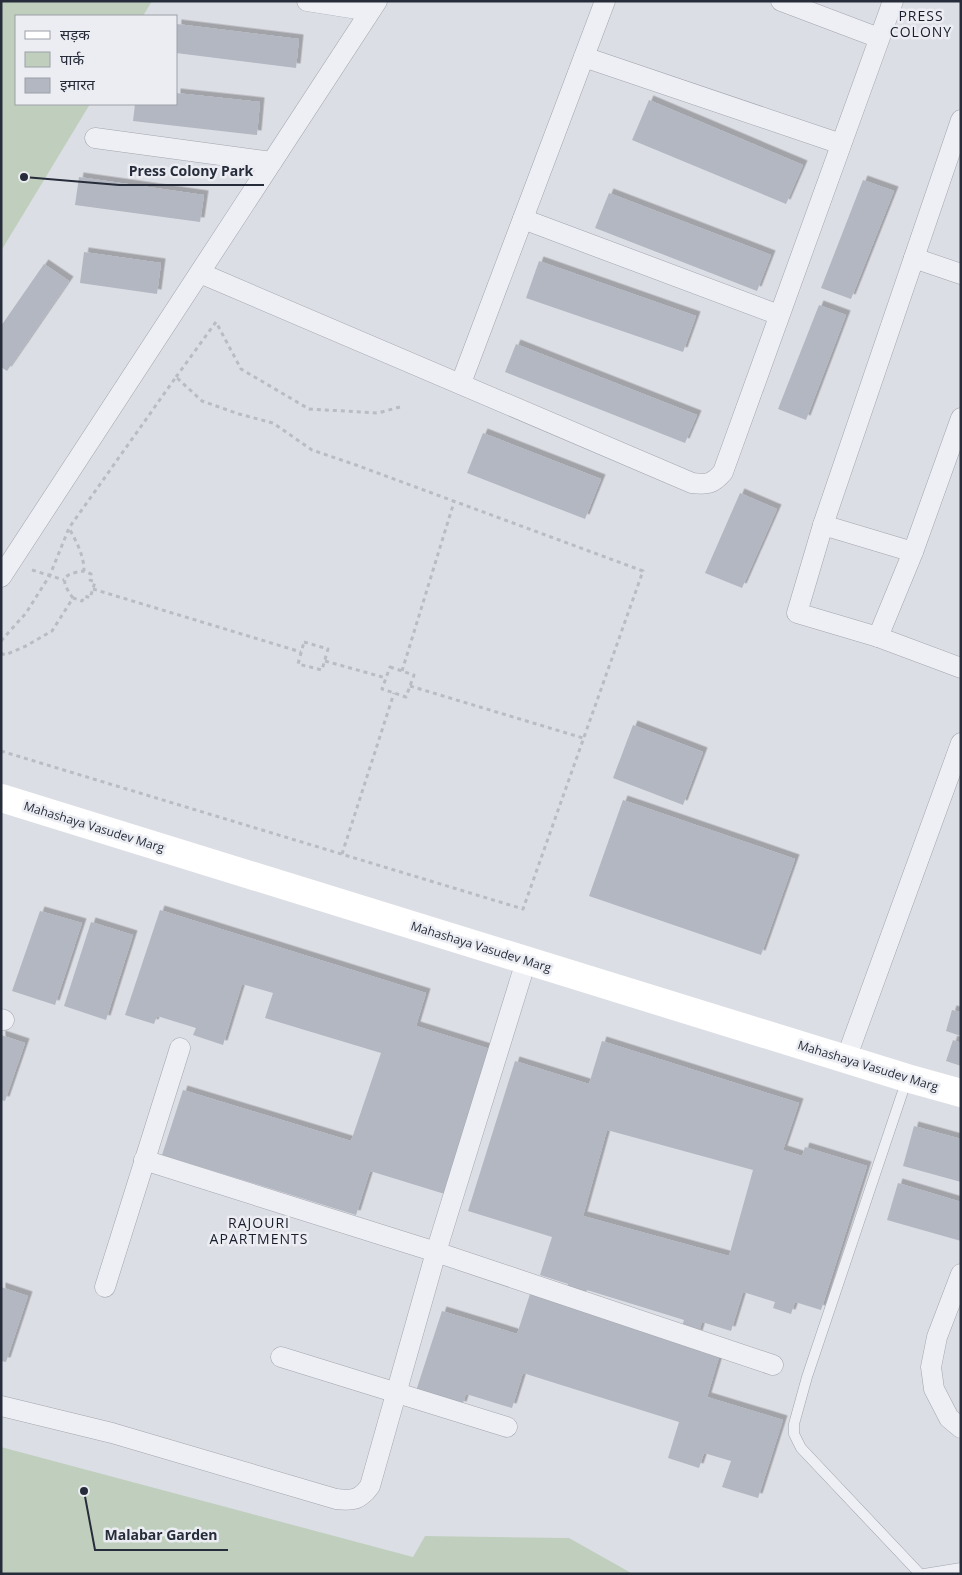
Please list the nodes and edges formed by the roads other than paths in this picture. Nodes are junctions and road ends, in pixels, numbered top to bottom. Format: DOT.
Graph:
graph roads {
  1 [pos="307,1"];
  2 [pos="605,1"];
  3 [pos="781,1"];
  4 [pos="893,1"];
  5 [pos="374,6"];
  6 [pos="879,38"];
  7 [pos="584,57"];
  8 [pos="961,120"];
  9 [pos="95,138"];
  10 [pos="841,144"];
  11 [pos="272,162"];
  12 [pos="523,219"];
  13 [pos="914,258"];
  14 [pos="200,273"];
  15 [pos="961,274"];
  16 [pos="779,315"];
  17 [pos="461,383"];
  18 [pos="961,418"];
  19 [pos="823,525"];
  20 [pos="913,552"];
  21 [pos="1,577"];
  22 [pos="878,637"];
  23 [pos="961,668"];
  24 [pos="961,743"];
  25 [pos="1,798"];
  26 [pos="526,961"];
  27 [pos="180,1048"];
  28 [pos="846,1060"];
  29 [pos="907,1078"];
  30 [pos="961,1093"];
  31 [pos="144,1160"];
  32 [pos="436,1252"];
  33 [pos="961,1274"];
  34 [pos="105,1287"];
  35 [pos="281,1357"];
  36 [pos="773,1365"];
  37 [pos="396,1393"];
  38 [pos="1,1406"];
  39 [pos="507,1427"];
  40 [pos="961,1428"];
  41 [pos="961,1568"];
  42 [pos="920,1574"];
  43 [pos="924,1574"];
  1 -- 5 [label="street"];
  2 -- 7 [label="street"];
  3 -- 6 [label="street"];
  4 -- 6 [label="street"];
  5 -- 11 [label="street"];
  6 -- 10 [label="street"];
  7 -- 10 [label="street"];
  7 -- 12 [label="street"];
  8 -- 13 [label="street"];
  9 -- 11 [label="street"];
  10 -- 16 [label="street"];
  11 -- 14 [label="street"];
  12 -- 16 [label="street"];
  12 -- 17 [label="street"];
  13 -- 15 [label="street"];
  13 -- 19 [label="street"];
  14 -- 17 [label="street"];
  14 -- 21 [label="street"];
  16 -- 17 [label="street"];
  18 -- 20 [label="street"];
  19 -- 20 [label="street"];
  19 -- 22 [label="street"];
  20 -- 22 [label="street"];
  22 -- 23 [label="street"];
  24 -- 28 [label="street"];
  25 -- 26 [label="street, Mahashaya Vasudev Marg"];
  26 -- 28 [label="street, Mahashaya Vasudev Marg"];
  26 -- 32 [label="street"];
  27 -- 31 [label="street"];
  28 -- 29 [label="street, Mahashaya Vasudev Marg"];
  29 -- 30 [label="street, Mahashaya Vasudev Marg"];
  29 -- 42 [label="lane"];
  31 -- 32 [label="street"];
  31 -- 34 [label="street"];
  32 -- 36 [label="street"];
  32 -- 37 [label="street"];
  33 -- 40 [label="street"];
  35 -- 37 [label="street"];
  37 -- 38 [label="street"];
  37 -- 39 [label="street"];
  41 -- 43 [label="lane"];
}
